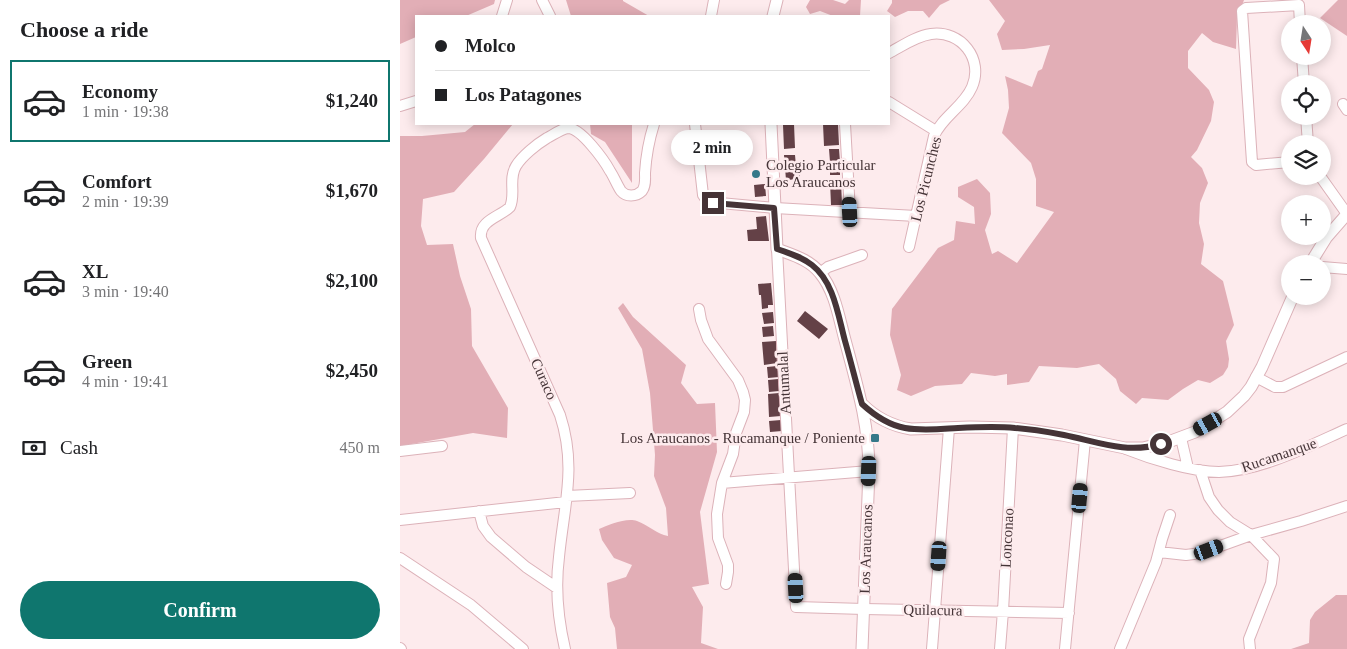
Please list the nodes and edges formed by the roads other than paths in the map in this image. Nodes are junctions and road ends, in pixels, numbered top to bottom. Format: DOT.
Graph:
graph roads {
  1 [pos="507,0"];
  2 [pos="542,0"];
  3 [pos="714,0"];
  4 [pos="777,0"];
  5 [pos="502,15"];
  6 [pos="550,15"];
  7 [pos="711,15"];
  8 [pos="773,15"];
  9 [pos="1300,15"];
  10 [pos="890,53"];
  11 [pos="415,101"];
  12 [pos="890,103"];
  13 [pos="400,106"];
  14 [pos="654,125"];
  15 [pos="696,125"];
  16 [pos="771,125"];
  17 [pos="845,125"];
  18 [pos="572,126"];
  19 [pos="936,131"];
  20 [pos="1281,163"];
  21 [pos="1326,185"];
  22 [pos="774,208"];
  23 [pos="850,212"];
  24 [pos="1347,214"];
  25 [pos="916,216"];
  26 [pos="909,247"];
  27 [pos="777,249"];
  28 [pos="862,255"];
  29 [pos="1316,255"];
  30 [pos="1331,268"];
  31 [pos="1347,269"];
  32 [pos="820,273"];
  33 [pos="1289,305"];
  34 [pos="699,309"];
  35 [pos="1347,357"];
  36 [pos="1256,377"];
  37 [pos="862,404"];
  38 [pos="949,428"];
  39 [pos="1013,428"];
  40 [pos="1347,429"];
  41 [pos="1181,438"];
  42 [pos="1085,440"];
  43 [pos="442,446"];
  44 [pos="1125,448"];
  45 [pos="400,451"];
  46 [pos="1188,468"];
  47 [pos="1200,470"];
  48 [pos="869,471"];
  49 [pos="789,478"];
  50 [pos="722,483"];
  51 [pos="630,493"];
  52 [pos="567,499"];
  53 [pos="1347,506"];
  54 [pos="479,511"];
  55 [pos="1170,515"];
  56 [pos="400,520"];
  57 [pos="1251,535"];
  58 [pos="1159,552"];
  59 [pos="400,558"];
  60 [pos="726,584"];
  61 [pos="557,588"];
  62 [pos="796,607"];
  63 [pos="864,609"];
  64 [pos="935,610"];
  65 [pos="1003,611"];
  66 [pos="1069,613"];
  67 [pos="523,649"];
  68 [pos="565,649"];
  69 [pos="862,649"];
  70 [pos="932,649"];
  71 [pos="1000,649"];
  72 [pos="1065,649"];
  73 [pos="1120,649"];
  74 [pos="1250,649"];
  1 -- 5 [label="street"];
  2 -- 6 [label="street"];
  3 -- 7 [label="street"];
  4 -- 8 [label="street"];
  9 -- 20 [label="street"];
  10 -- 19 [label="street, Los Picunches"];
  11 -- 13 [label="street"];
  12 -- 19 [label="street"];
  14 -- 18 [label="street"];
  15 -- 22 [label="street"];
  16 -- 22 [label="street"];
  17 -- 23 [label="street"];
  18 -- 52 [label="street, Curaco"];
  19 -- 25 [label="street, Los Picunches"];
  21 -- 24 [label="street"];
  22 -- 23 [label="street"];
  22 -- 27 [label="street"];
  23 -- 25 [label="street"];
  24 -- 29 [label="street"];
  25 -- 26 [label="street, Los Picunches"];
  27 -- 32 [label="street, Los Araucanos"];
  27 -- 49 [label="street, Antumalal"];
  28 -- 32 [label="street"];
  30 -- 31 [label="street"];
  32 -- 37 [label="street, Los Araucanos"];
  33 -- 36 [label="street"];
  34 -- 50 [label="street"];
  35 -- 36 [label="street"];
  36 -- 41 [label="street"];
  37 -- 38 [label="street, Rucamanque"];
  37 -- 48 [label="street, Los Araucanos"];
  38 -- 39 [label="street, Rucamanque"];
  38 -- 64 [label="street"];
  39 -- 42 [label="street, Rucamanque"];
  39 -- 65 [label="street, Lonconao"];
  40 -- 47 [label="street, Rucamanque"];
  41 -- 44 [label="street"];
  41 -- 46 [label="street"];
  42 -- 44 [label="street, Rucamanque"];
  42 -- 66 [label="street"];
  43 -- 45 [label="street"];
  44 -- 46 [label="street, Rucamanque"];
  46 -- 47 [label="street, Rucamanque"];
  47 -- 57 [label="street"];
  48 -- 49 [label="street"];
  48 -- 63 [label="street, Los Araucanos"];
  49 -- 50 [label="street"];
  49 -- 62 [label="street, Antumalal"];
  50 -- 60 [label="street"];
  51 -- 52 [label="street"];
  52 -- 54 [label="street"];
  52 -- 61 [label="street, Curaco"];
  53 -- 57 [label="street"];
  54 -- 56 [label="street"];
  54 -- 61 [label="street"];
  55 -- 58 [label="street"];
  57 -- 58 [label="street"];
  57 -- 74 [label="street"];
  58 -- 73 [label="street"];
  59 -- 67 [label="street"];
  61 -- 68 [label="street, Curaco"];
  62 -- 63 [label="street, Quilacura"];
  63 -- 64 [label="street, Quilacura"];
  63 -- 69 [label="street, Los Araucanos"];
  64 -- 65 [label="street, Quilacura"];
  64 -- 70 [label="street"];
  65 -- 66 [label="street, Quilacura"];
  65 -- 71 [label="street, Lonconao"];
  66 -- 72 [label="street"];
}
